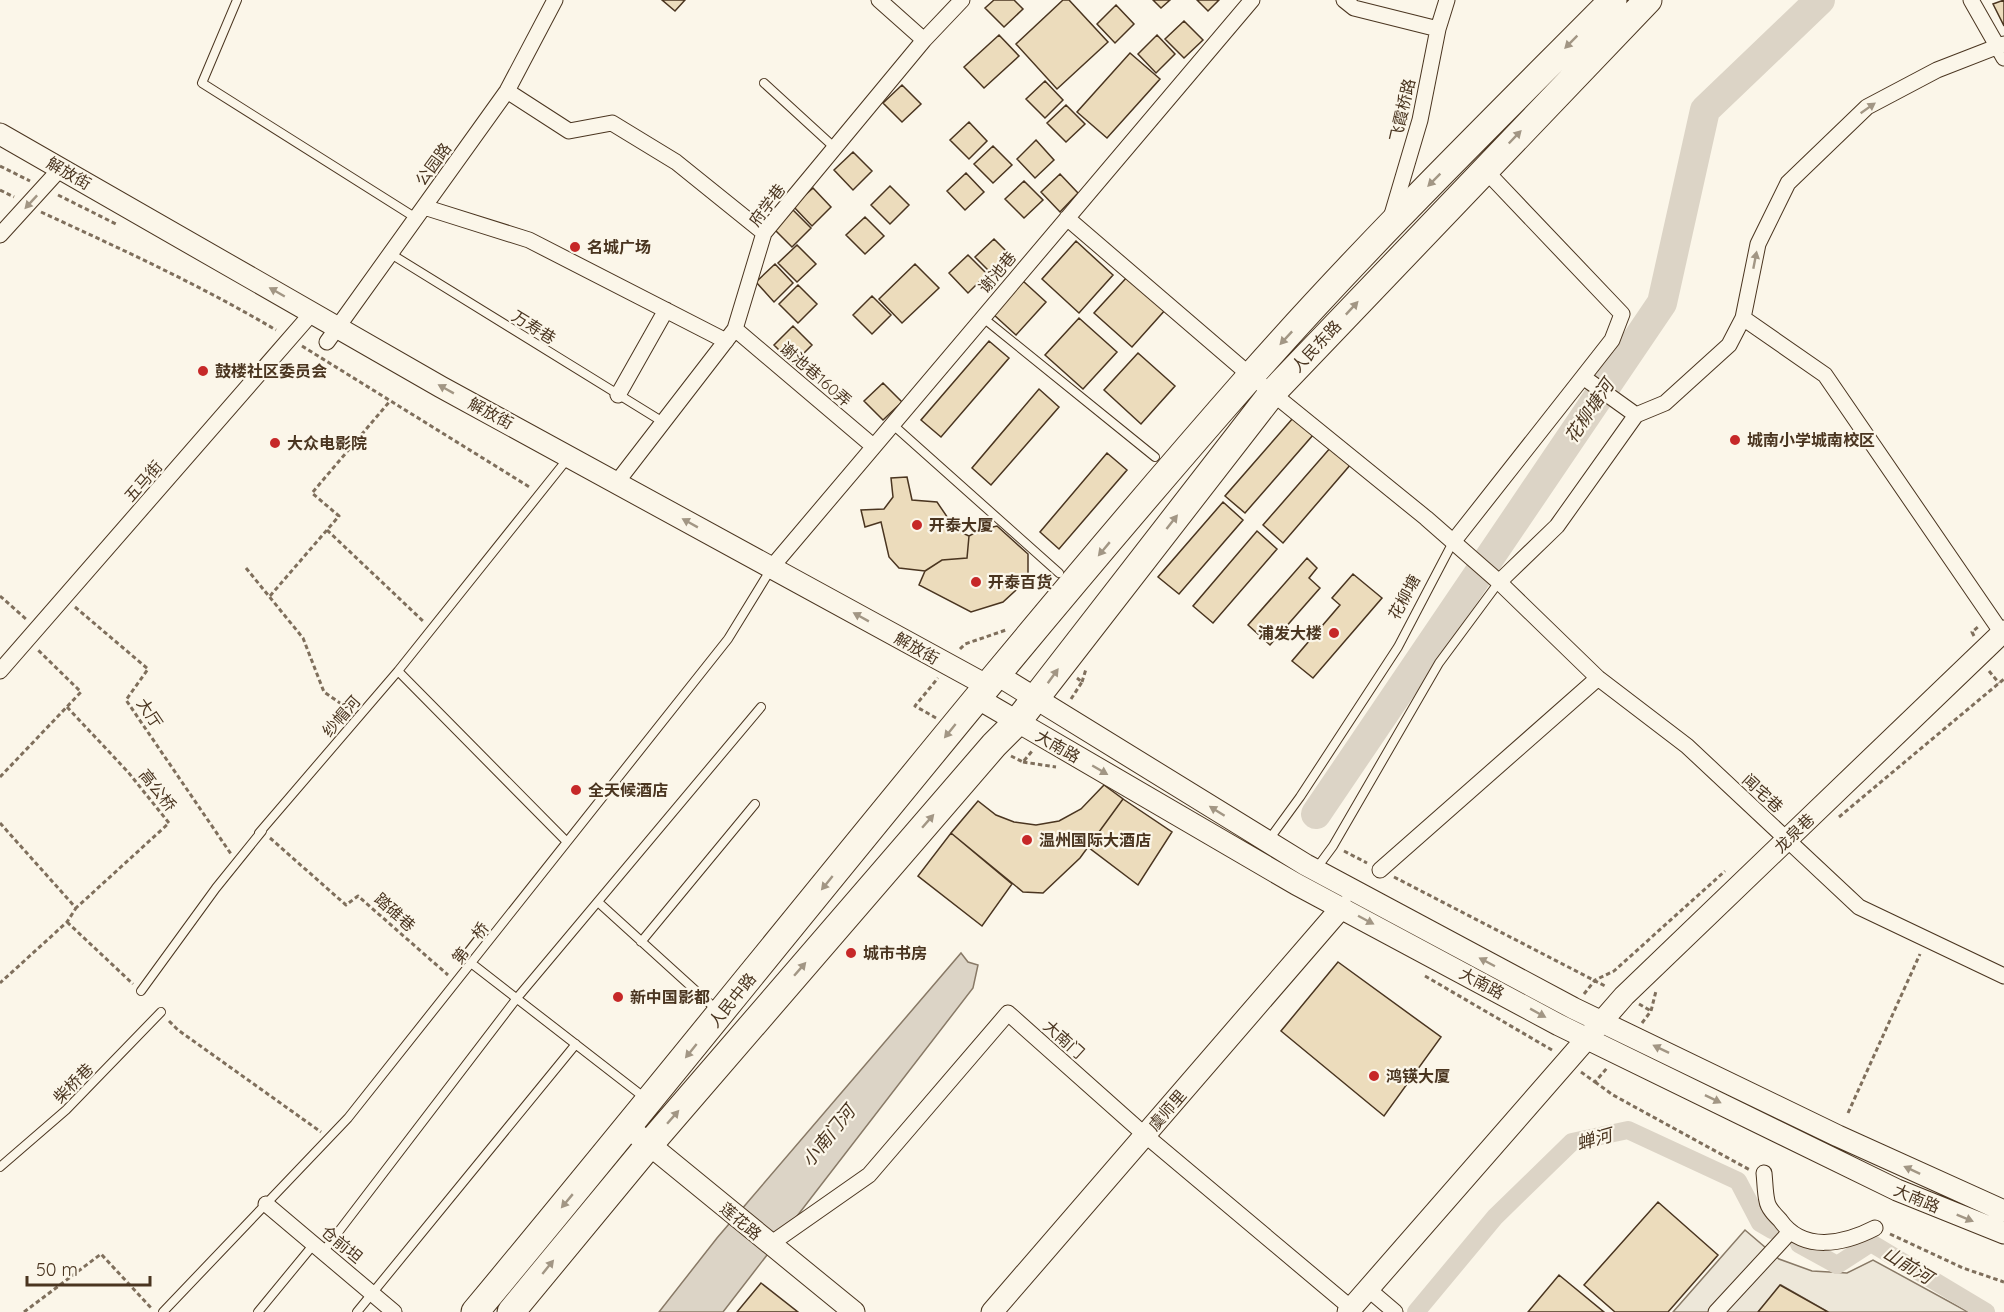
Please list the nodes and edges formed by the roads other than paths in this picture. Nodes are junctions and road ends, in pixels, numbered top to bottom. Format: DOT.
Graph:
graph roads {
  1 [pos="237,0"];
  2 [pos="879,0"];
  3 [pos="962,0"];
  4 [pos="1252,0"];
  5 [pos="1344,0"];
  6 [pos="1447,0"];
  7 [pos="1612,0"];
  8 [pos="1648,0"];
  9 [pos="1971,0"];
  10 [pos="549,2"];
  11 [pos="1438,29"];
  12 [pos="924,40"];
  13 [pos="2002,50"];
  14 [pos="764,83"];
  15 [pos="507,91"];
  16 [pos="0,134"];
  17 [pos="835,148"];
  18 [pos="61,168"];
  19 [pos="1484,169"];
  20 [pos="420,213"];
  21 [pos="1067,218"];
  22 [pos="1388,227"];
  23 [pos="764,233"];
  24 [pos="0,235"];
  25 [pos="391,254"];
  26 [pos="666,310"];
  27 [pos="312,313"];
  28 [pos="982,317"];
  29 [pos="1743,318"];
  30 [pos="332,334"];
  31 [pos="731,334"];
  32 [pos="1251,376"];
  33 [pos="1587,379"];
  34 [pos="1273,392"];
  35 [pos="618,395"];
  36 [pos="1636,415"];
  37 [pos="663,422"];
  38 [pos="892,424"];
  39 [pos="873,446"];
  40 [pos="570,456"];
  41 [pos="1155,458"];
  42 [pos="617,482"];
  43 [pos="1453,542"];
  44 [pos="771,568"];
  45 [pos="1059,573"];
  46 [pos="1499,582"];
  47 [pos="2003,634"];
  48 [pos="0,671"];
  49 [pos="398,671"];
  50 [pos="1598,678"];
  51 [pos="986,686"];
  52 [pos="1036,699"];
  53 [pos="761,707"];
  54 [pos="1017,722"];
  55 [pos="755,804"];
  56 [pos="1787,840"];
  57 [pos="567,842"];
  58 [pos="1267,842"];
  59 [pos="1311,868"];
  60 [pos="1380,870"];
  61 [pos="598,902"];
  62 [pos="1342,907"];
  63 [pos="641,942"];
  64 [pos="471,963"];
  65 [pos="2004,976"];
  66 [pos="141,991"];
  67 [pos="517,999"];
  68 [pos="161,1012"];
  69 [pos="721,1014"];
  70 [pos="1602,1020"];
  71 [pos="1586,1037"];
  72 [pos="576,1044"];
  73 [pos="650,1102"];
  74 [pos="1145,1135"];
  75 [pos="639,1136"];
  76 [pos="0,1167"];
  77 [pos="1764,1173"];
  78 [pos="266,1204"];
  79 [pos="2004,1211"];
  80 [pos="1875,1227"];
  81 [pos="1789,1233"];
  82 [pos="2004,1233"];
  83 [pos="769,1245"];
  84 [pos="318,1248"];
  85 [pos="1368,1289"];
  86 [pos="372,1293"];
  87 [pos="1350,1310"];
  88 [pos="1394,1311"];
  89 [pos="163,1312"];
  90 [pos="258,1312"];
  91 [pos="357,1312"];
  92 [pos="394,1312"];
  93 [pos="475,1312"];
  94 [pos="511,1312"];
  95 [pos="854,1312"];
  96 [pos="992,1312"];
  97 [pos="1716,1312"];
  1 -- 20 [label="lane"];
  2 -- 12 [label="street"];
  3 -- 12 [label="street, 府学巷"];
  4 -- 21 [label="street, 谢池巷"];
  5 -- 11 [label="street"];
  6 -- 11 [label="street, 飞霞桥路"];
  7 -- 22 [label="highway, 人民东路, one-way"];
  19 -- 8 [label="highway, 人民东路, one-way"];
  9 -- 13 [label="street"];
  10 -- 15 [label="street, 公园路"];
  11 -- 22 [label="street, 飞霞桥路"];
  12 -- 17 [label="street, 府学巷"];
  29 -- 13 [label="street, one-way"];
  14 -- 17 [label="lane"];
  15 -- 20 [label="street, 公园路"];
  15 -- 23 [label="street"];
  16 -- 18 [label="street, 解放街"];
  17 -- 23 [label="street, 府学巷"];
  18 -- 24 [label="street, one-way"];
  27 -- 18 [label="street, 解放街, one-way"];
  19 -- 33 [label="street, 花柳塘"];
  34 -- 19 [label="highway, 人民东路, one-way"];
  20 -- 25 [label="street, 公园路"];
  20 -- 26 [label="street, 谢池巷160弄"];
  21 -- 28 [label="street, 谢池巷"];
  21 -- 32 [label="street, 闻宅巷"];
  22 -- 32 [label="highway, 人民东路, one-way"];
  23 -- 31 [label="street, 府学巷"];
  25 -- 30 [label="street, 公园路"];
  25 -- 35 [label="lane, 万寿巷"];
  26 -- 31 [label="street, 谢池巷160弄"];
  26 -- 35 [label="street"];
  27 -- 30 [label="street, 解放街"];
  27 -- 48 [label="street, 五马街"];
  28 -- 38 [label="street, 谢池巷"];
  28 -- 41 [label="lane"];
  29 -- 36 [label="street"];
  29 -- 47 [label="street"];
  40 -- 30 [label="street, 解放街, one-way"];
  31 -- 37 [label="street, 府学巷"];
  31 -- 39 [label="street, 谢池巷160弄"];
  32 -- 34 [label="street, 闻宅巷"];
  32 -- 51 [label="highway, 人民东路, one-way"];
  33 -- 36 [label="street"];
  33 -- 43 [label="street, 花柳塘"];
  34 -- 43 [label="street, 闻宅巷"];
  52 -- 34 [label="highway, 人民东路, one-way"];
  35 -- 37 [label="lane, 万寿巷"];
  36 -- 46 [label="street"];
  37 -- 42 [label="street, 府学巷"];
  38 -- 39 [label="street, 谢池巷"];
  38 -- 45 [label="lane"];
  39 -- 44 [label="street, 谢池巷"];
  40 -- 42 [label="street, 解放街"];
  40 -- 49 [label="lane, 纱帽河"];
  44 -- 42 [label="street, 解放街, one-way"];
  43 -- 46 [label="street, 闻宅巷"];
  43 -- 58 [label="lane, 花柳塘"];
  51 -- 44 [label="street, 解放街, one-way"];
  44 -- 57 [label="lane, 第一桥"];
  46 -- 50 [label="street, 闻宅巷"];
  46 -- 59 [label="lane"];
  47 -- 56 [label="street, 龙泉巷"];
  49 -- 57 [label="lane"];
  49 -- 66 [label="lane, 纱帽河"];
  50 -- 56 [label="street, 闻宅巷"];
  50 -- 60 [label="street"];
  51 -- 52 [label="street, 大南路"];
  51 -- 54 [label="street, 大南路"];
  51 -- 69 [label="highway, 人民中路, one-way"];
  52 -- 54 [label="highway, 人民东路"];
  58 -- 52 [label="street, 大南路, one-way"];
  53 -- 61 [label="lane"];
  54 -- 62 [label="street, 大南路, one-way"];
  75 -- 54 [label="highway, 人民中路, one-way"];
  55 -- 63 [label="lane"];
  56 -- 65 [label="street, 闻宅巷"];
  56 -- 70 [label="street, 龙泉巷"];
  57 -- 64 [label="lane, 第一桥"];
  58 -- 59 [label="street, 大南路"];
  70 -- 59 [label="street, 大南路, one-way"];
  61 -- 63 [label="lane"];
  61 -- 67 [label="lane"];
  62 -- 71 [label="street, 大南路, one-way"];
  62 -- 74 [label="street, 虞师里"];
  63 -- 69 [label="lane"];
  64 -- 67 [label="lane"];
  64 -- 78 [label="lane, 第一桥"];
  67 -- 72 [label="lane"];
  67 -- 84 [label="lane"];
  68 -- 76 [label="lane, 柴桥巷"];
  69 -- 73 [label="highway, 人民中路, one-way"];
  70 -- 71 [label="street, 龙泉巷"];
  79 -- 70 [label="street, 大南路, one-way"];
  71 -- 82 [label="street, 大南路, one-way"];
  71 -- 85 [label="street"];
  72 -- 73 [label="lane"];
  72 -- 86 [label="lane"];
  73 -- 75 [label="highway, 人民中路"];
  74 -- 83 [label="street, 大南门"];
  74 -- 87 [label="street, 大南门"];
  74 -- 96 [label="street, 虞师里"];
  75 -- 83 [label="street, 莲花路"];
  75 -- 93 [label="highway, 人民中路, one-way"];
  94 -- 75 [label="highway, 人民中路, one-way"];
  77 -- 81 [label="street"];
  78 -- 84 [label="street, 仓前坦"];
  78 -- 89 [label="lane, 第一桥"];
  80 -- 81 [label="street"];
  81 -- 97 [label="street"];
  83 -- 95 [label="street, 莲花路"];
  84 -- 86 [label="street, 仓前坦"];
  84 -- 90 [label="lane"];
  85 -- 87 [label="street"];
  85 -- 88 [label="street"];
  86 -- 91 [label="lane"];
  86 -- 92 [label="street, 仓前坦"];
}
